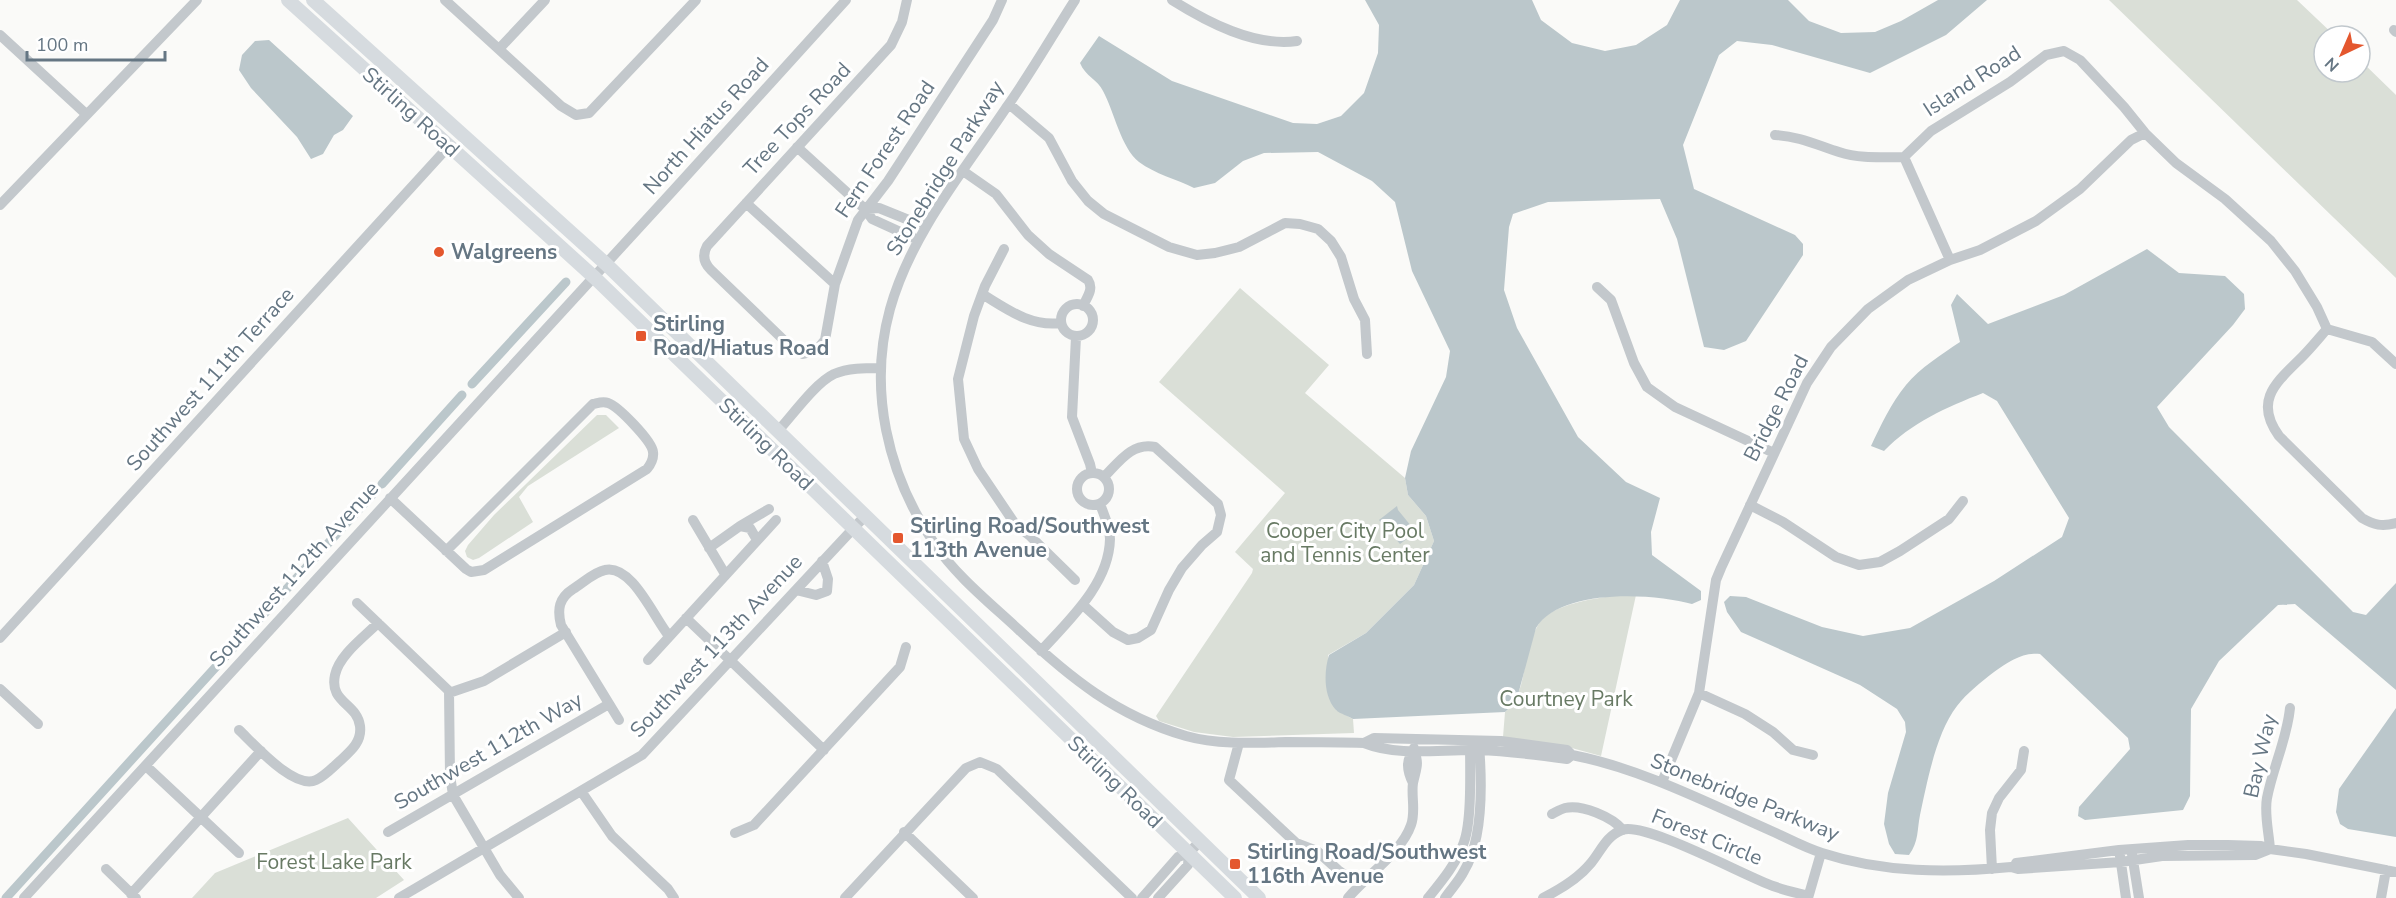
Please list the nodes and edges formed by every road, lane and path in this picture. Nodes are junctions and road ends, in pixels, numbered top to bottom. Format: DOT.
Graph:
graph roads {
  1 [pos="197,0"];
  2 [pos="288,0"];
  3 [pos="314,0"];
  4 [pos="446,0"];
  5 [pos="545,0"];
  6 [pos="696,0"];
  7 [pos="846,0"];
  8 [pos="907,0"];
  9 [pos="1002,0"];
  10 [pos="1075,0"];
  11 [pos="1172,0"];
  12 [pos="0,35"];
  13 [pos="1297,41"];
  14 [pos="499,49"];
  15 [pos="1009,104"];
  16 [pos="86,114"];
  17 [pos="2145,133"];
  18 [pos="1775,135"];
  19 [pos="449,146"];
  20 [pos="797,147"];
  21 [pos="1904,157"];
  22 [pos="963,171"];
  23 [pos="746,203"];
  24 [pos="0,205"];
  25 [pos="865,209"];
  26 [pos="926,227"];
  27 [pos="918,240"];
  28 [pos="1004,249"];
  29 [pos="1950,260"];
  30 [pos="606,264"];
  31 [pos="594,278"];
  32 [pos="835,284"];
  33 [pos="1597,287"];
  34 [pos="982,294"];
  35 [pos="1083,306"];
  36 [pos="1061,323"];
  37 [pos="2327,329"];
  38 [pos="1076,337"];
  39 [pos="803,354"];
  40 [pos="1367,354"];
  41 [pos="2396,364"];
  42 [pos="880,368"];
  43 [pos="777,432"];
  44 [pos="1774,453"];
  45 [pos="1092,473"];
  46 [pos="1104,477"];
  47 [pos="390,498"];
  48 [pos="1964,501"];
  49 [pos="1100,504"];
  50 [pos="1750,505"];
  51 [pos="769,509"];
  52 [pos="865,516"];
  53 [pos="693,520"];
  54 [pos="776,520"];
  55 [pos="2391,524"];
  56 [pos="740,526"];
  57 [pos="852,528"];
  58 [pos="758,540"];
  59 [pos="709,548"];
  60 [pos="446,550"];
  61 [pos="822,561"];
  62 [pos="725,574"];
  63 [pos="1075,580"];
  64 [pos="796,590"];
  65 [pos="357,603"];
  66 [pos="1083,604"];
  67 [pos="686,618"];
  68 [pos="378,623"];
  69 [pos="566,632"];
  70 [pos="669,636"];
  71 [pos="0,638"];
  72 [pos="906,647"];
  73 [pos="1041,651"];
  74 [pos="648,660"];
  75 [pos="731,660"];
  76 [pos="0,689"];
  77 [pos="449,692"];
  78 [pos="1699,693"];
  79 [pos="609,704"];
  80 [pos="2290,708"];
  81 [pos="619,720"];
  82 [pos="39,724"];
  83 [pos="239,730"];
  84 [pos="1414,738"];
  85 [pos="1239,743"];
  86 [pos="1364,743"];
  87 [pos="1475,745"];
  88 [pos="824,750"];
  89 [pos="261,751"];
  90 [pos="1414,751"];
  91 [pos="2024,751"];
  92 [pos="1814,755"];
  93 [pos="146,766"];
  94 [pos="1662,782"];
  95 [pos="581,791"];
  96 [pos="453,795"];
  97 [pos="1552,814"];
  98 [pos="200,816"];
  99 [pos="1623,830"];
  100 [pos="388,832"];
  101 [pos="904,832"];
  102 [pos="735,833"];
  103 [pos="1200,841"];
  104 [pos="484,848"];
  105 [pos="2270,849"];
  106 [pos="2119,850"];
  107 [pos="239,853"];
  108 [pos="1189,853"];
  109 [pos="1821,853"];
  110 [pos="2132,855"];
  111 [pos="2121,862"];
  112 [pos="2011,867"];
  113 [pos="1992,869"];
  114 [pos="106,870"];
  115 [pos="2391,871"];
  116 [pos="1359,885"];
  117 [pos="133,896"];
  118 [pos="1808,897"];
  119 [pos="24,898"];
  120 [pos="399,898"];
  121 [pos="519,898"];
  122 [pos="674,898"];
  123 [pos="845,898"];
  124 [pos="973,898"];
  125 [pos="1132,898"];
  126 [pos="1142,898"];
  127 [pos="1158,898"];
  128 [pos="1235,898"];
  129 [pos="1259,898"];
  130 [pos="1348,898"];
  131 [pos="1428,898"];
  132 [pos="1445,898"];
  133 [pos="1543,898"];
  134 [pos="2126,898"];
  135 [pos="2139,898"];
  136 [pos="2381,898"];
  1 -- 16 [label="street"];
  2 -- 19 [label="main road, Stirling Road"];
  3 -- 30 [label="main road, Stirling Road"];
  4 -- 14 [label="street"];
  5 -- 14 [label="street"];
  6 -- 14 [label="street"];
  7 -- 30 [label="street, North Hiatus Road"];
  8 -- 20 [label="street, Tree Tops Road"];
  9 -- 25 [label="street, Fern Forest Road"];
  10 -- 15 [label="street, Stonebridge Parkway"];
  11 -- 13 [label="street"];
  12 -- 16 [label="street"];
  15 -- 22 [label="street, Stonebridge Parkway"];
  15 -- 40 [label="street"];
  16 -- 24 [label="street"];
  17 -- 21 [label="street, Island Road"];
  17 -- 29 [label="street, Bridge Road"];
  17 -- 37 [label="street, Island Road"];
  18 -- 21 [label="street"];
  19 -- 31 [label="main road, Stirling Road"];
  19 -- 71 [label="street, Southwest 111th Terrace"];
  20 -- 23 [label="street, Tree Tops Road"];
  20 -- 25 [label="street"];
  21 -- 29 [label="street"];
  22 -- 26 [label="street, Stonebridge Parkway"];
  22 -- 35 [label="street"];
  23 -- 32 [label="street"];
  23 -- 39 [label="street, Tree Tops Road"];
  25 -- 26 [label="street"];
  25 -- 27 [label="street"];
  25 -- 32 [label="street, Fern Forest Road"];
  26 -- 27 [label="street, Stonebridge Parkway"];
  27 -- 42 [label="street, Stonebridge Parkway"];
  28 -- 34 [label="street"];
  29 -- 44 [label="street, Bridge Road"];
  30 -- 31 [label="street, North Hiatus Road"];
  30 -- 43 [label="main road, Stirling Road"];
  31 -- 47 [label="street, Southwest 112th Avenue"];
  31 -- 57 [label="main road, Stirling Road"];
  32 -- 39 [label="street, Fern Forest Road"];
  33 -- 44 [label="street"];
  34 -- 36 [label="street"];
  34 -- 63 [label="street"];
  35 -- 36 [label="street"];
  35 -- 38 [label="street"];
  36 -- 38 [label="street"];
  37 -- 41 [label="street"];
  37 -- 55 [label="street"];
  38 -- 45 [label="street"];
  42 -- 43 [label="street"];
  42 -- 73 [label="street, Stonebridge Parkway"];
  43 -- 52 [label="main road, Stirling Road"];
  44 -- 50 [label="street, Bridge Road"];
  45 -- 46 [label="street"];
  45 -- 49 [label="street"];
  46 -- 49 [label="street"];
  46 -- 66 [label="street"];
  47 -- 60 [label="street"];
  47 -- 93 [label="street, Southwest 112th Avenue"];
  48 -- 50 [label="street"];
  49 -- 66 [label="street"];
  50 -- 78 [label="street, Bridge Road"];
  51 -- 56 [label="street"];
  52 -- 57 [label="street, Southwest 113th Avenue"];
  52 -- 103 [label="main road, Stirling Road"];
  53 -- 59 [label="street"];
  54 -- 58 [label="street"];
  56 -- 58 [label="street"];
  56 -- 59 [label="street"];
  57 -- 61 [label="street, Southwest 113th Avenue"];
  57 -- 108 [label="main road, Stirling Road"];
  58 -- 62 [label="street"];
  59 -- 62 [label="street"];
  60 -- 60 [label="street"];
  61 -- 64 [label="street, Southwest 113th Avenue"];
  61 -- 64 [label="street"];
  62 -- 67 [label="street"];
  64 -- 75 [label="street, Southwest 113th Avenue"];
  65 -- 68 [label="street"];
  66 -- 73 [label="street"];
  67 -- 70 [label="street"];
  67 -- 75 [label="street"];
  68 -- 77 [label="street"];
  68 -- 89 [label="street"];
  69 -- 70 [label="street"];
  69 -- 77 [label="street"];
  69 -- 79 [label="street"];
  70 -- 74 [label="street"];
  72 -- 88 [label="street"];
  73 -- 85 [label="street, Stonebridge Parkway"];
  75 -- 88 [label="street"];
  75 -- 95 [label="street, Southwest 113th Avenue"];
  76 -- 82 [label="street"];
  77 -- 96 [label="street"];
  78 -- 92 [label="street"];
  78 -- 94 [label="street, Bridge Road"];
  79 -- 81 [label="street"];
  79 -- 96 [label="street, Southwest 112th Way"];
  80 -- 105 [label="street, Bay Way"];
  83 -- 89 [label="street"];
  84 -- 86 [label="street, Stonebridge Parkway"];
  84 -- 87 [label="street, Stonebridge Parkway"];
  84 -- 90 [label="street"];
  85 -- 86 [label="street, Stonebridge Parkway"];
  85 -- 116 [label="street"];
  86 -- 90 [label="street, Stonebridge Parkway"];
  87 -- 90 [label="street, Stonebridge Parkway"];
  87 -- 94 [label="street, Stonebridge Parkway"];
  87 -- 131 [label="street"];
  87 -- 132 [label="street"];
  88 -- 102 [label="street"];
  89 -- 98 [label="street"];
  90 -- 116 [label="street"];
  91 -- 113 [label="street"];
  93 -- 98 [label="street"];
  93 -- 119 [label="street, Southwest 112th Avenue"];
  94 -- 109 [label="street, Stonebridge Parkway"];
  95 -- 104 [label="street, Southwest 113th Avenue"];
  95 -- 122 [label="street"];
  96 -- 100 [label="street, Southwest 112th Way"];
  96 -- 104 [label="street"];
  97 -- 99 [label="street"];
  98 -- 107 [label="street"];
  98 -- 117 [label="street"];
  99 -- 118 [label="street, Forest Circle"];
  99 -- 133 [label="street, Forest Circle"];
  101 -- 123 [label="street"];
  101 -- 124 [label="street"];
  101 -- 125 [label="street"];
  103 -- 108 [label="street"];
  103 -- 129 [label="main road, Stirling Road"];
  104 -- 120 [label="street, Southwest 113th Avenue"];
  104 -- 121 [label="street"];
  105 -- 110 [label="street, Stonebridge Parkway"];
  105 -- 115 [label="street, Stonebridge Parkway"];
  106 -- 110 [label="street, Stonebridge Parkway"];
  106 -- 111 [label="street"];
  106 -- 112 [label="street, Stonebridge Parkway"];
  108 -- 126 [label="street"];
  108 -- 127 [label="street"];
  108 -- 128 [label="main road, Stirling Road"];
  109 -- 113 [label="street, Stonebridge Parkway"];
  109 -- 118 [label="street"];
  110 -- 111 [label="street, Stonebridge Parkway"];
  110 -- 135 [label="street"];
  111 -- 112 [label="street, Stonebridge Parkway"];
  111 -- 134 [label="street"];
  112 -- 113 [label="street, Stonebridge Parkway"];
  114 -- 117 [label="street"];
  115 -- 136 [label="street"];
  116 -- 130 [label="street"];
}
